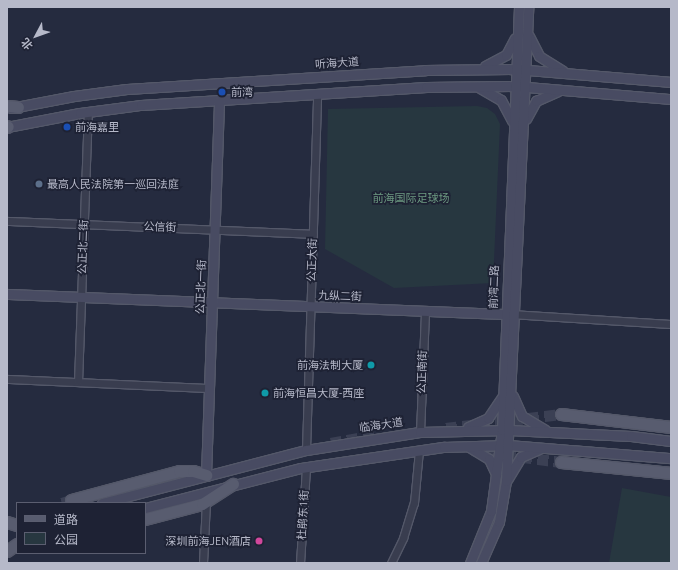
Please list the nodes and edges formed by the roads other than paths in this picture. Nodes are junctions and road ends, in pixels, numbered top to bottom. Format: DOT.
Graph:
graph roads {
  1 [pos="518,7"];
  2 [pos="528,7"];
  3 [pos="528,25"];
  4 [pos="518,29"];
  5 [pos="477,68"];
  6 [pos="516,69"];
  7 [pos="526,70"];
  8 [pos="566,72"];
  9 [pos="671,82"];
  10 [pos="475,86"];
  11 [pos="515,86"];
  12 [pos="525,86"];
  13 [pos="563,90"];
  14 [pos="317,94"];
  15 [pos="671,99"];
  16 [pos="219,100"];
  17 [pos="11,107"];
  18 [pos="88,111"];
  19 [pos="7,127"];
  20 [pos="513,129"];
  21 [pos="523,130"];
  22 [pos="7,221"];
  23 [pos="84,224"];
  24 [pos="215,230"];
  25 [pos="313,234"];
  26 [pos="7,294"];
  27 [pos="81,298"];
  28 [pos="212,303"];
  29 [pos="310,307"];
  30 [pos="424,311"];
  31 [pos="505,314"];
  32 [pos="515,315"];
  33 [pos="671,324"];
  34 [pos="7,379"];
  35 [pos="78,382"];
  36 [pos="512,385"];
  37 [pos="209,388"];
  38 [pos="503,392"];
  39 [pos="561,414"];
  40 [pos="671,426"];
  41 [pos="464,429"];
  42 [pos="506,430"];
  43 [pos="420,432"];
  44 [pos="548,432"];
  45 [pos="671,441"];
  46 [pos="504,445"];
  47 [pos="465,446"];
  48 [pos="544,448"];
  49 [pos="306,450"];
  50 [pos="419,450"];
  51 [pos="671,458"];
  52 [pos="561,462"];
  53 [pos="306,467"];
  54 [pos="671,474"];
  55 [pos="206,475"];
  56 [pos="502,479"];
  57 [pos="233,484"];
  58 [pos="71,500"];
  59 [pos="106,502"];
  60 [pos="206,502"];
  61 [pos="146,508"];
  62 [pos="146,520"];
  63 [pos="16,544"];
  64 [pos="7,551"];
  65 [pos="203,563"];
  66 [pos="300,563"];
  67 [pos="391,563"];
  68 [pos="470,563"];
  69 [pos="481,563"];
  1 -- 4 [label="main road, 前湾二路"];
  2 -- 3 [label="main road, 前湾二路"];
  3 -- 7 [label="main road, 前湾二路"];
  3 -- 8 [label="main road"];
  4 -- 5 [label="main road"];
  4 -- 6 [label="main road, 前湾二路"];
  5 -- 6 [label="main road, 听海大道"];
  5 -- 17 [label="main road, 听海大道"];
  6 -- 7 [label="main road, 听海大道"];
  6 -- 11 [label="main road, 前湾二路"];
  7 -- 8 [label="main road, 听海大道"];
  7 -- 12 [label="main road, 前湾二路"];
  8 -- 9 [label="main road, 听海大道"];
  10 -- 11 [label="main road"];
  10 -- 14 [label="main road"];
  10 -- 20 [label="main road"];
  11 -- 12 [label="main road"];
  11 -- 20 [label="main road, 前湾二路"];
  12 -- 13 [label="main road"];
  12 -- 21 [label="main road, 前湾二路"];
  13 -- 15 [label="main road"];
  13 -- 21 [label="main road"];
  14 -- 16 [label="main road"];
  14 -- 25 [label="street, 公正大街"];
  16 -- 18 [label="main road"];
  16 -- 24 [label="main road, 公正北一街"];
  18 -- 19 [label="main road"];
  18 -- 23 [label="street, 公正北二街"];
  20 -- 31 [label="main road, 前湾二路"];
  21 -- 32 [label="main road, 前湾二路"];
  22 -- 23 [label="street, 公信街"];
  23 -- 24 [label="street, 公信街"];
  23 -- 27 [label="street, 公正北二街"];
  24 -- 25 [label="street, 公信街"];
  24 -- 28 [label="main road, 公正北一街"];
  25 -- 29 [label="street, 公正大街"];
  26 -- 27 [label="main road, 九纵二街"];
  27 -- 28 [label="main road, 九纵二街"];
  27 -- 35 [label="street, 公正北二街"];
  28 -- 29 [label="main road, 九纵二街"];
  28 -- 37 [label="main road, 公正北一街"];
  29 -- 30 [label="main road, 九纵二街"];
  29 -- 49 [label="street, 公正大街"];
  30 -- 31 [label="main road, 九纵二街"];
  30 -- 43 [label="street, 公正南街"];
  31 -- 32 [label="street, 九纵二街"];
  31 -- 38 [label="main road, 前湾二路"];
  32 -- 33 [label="street, 九纵二街"];
  32 -- 36 [label="main road, 前湾二路"];
  34 -- 35 [label="street"];
  35 -- 37 [label="street"];
  36 -- 42 [label="main road, 前湾二路"];
  36 -- 44 [label="main road"];
  37 -- 55 [label="main road, 公正北一街"];
  38 -- 41 [label="main road"];
  38 -- 42 [label="main road, 前湾二路"];
  39 -- 40 [label="main road"];
  41 -- 42 [label="main road, 临海大道"];
  41 -- 43 [label="main road, 临海大道"];
  42 -- 44 [label="main road, 临海大道"];
  42 -- 46 [label="main road, 前湾二路"];
  43 -- 49 [label="main road, 临海大道"];
  44 -- 45 [label="main road, 临海大道"];
  46 -- 47 [label="main road"];
  46 -- 48 [label="main road"];
  46 -- 56 [label="main road, 前湾二路"];
  47 -- 50 [label="main road"];
  47 -- 56 [label="main road"];
  48 -- 51 [label="main road"];
  48 -- 56 [label="main road"];
  49 -- 55 [label="main road, 临海大道"];
  50 -- 53 [label="main road"];
  50 -- 67 [label="street"];
  52 -- 54 [label="main road"];
  53 -- 57 [label="main road"];
  53 -- 66 [label="street, 杜鹃东1街"];
  55 -- 58 [label="main road"];
  55 -- 59 [label="main road, 临海大道"];
  56 -- 68 [label="main road, 前湾二路"];
  56 -- 69 [label="main road, 前湾二路"];
  57 -- 60 [label="main road"];
  57 -- 61 [label="main road"];
  60 -- 62 [label="main road"];
  60 -- 65 [label="street"];
  63 -- 64 [label="main road"];
}
